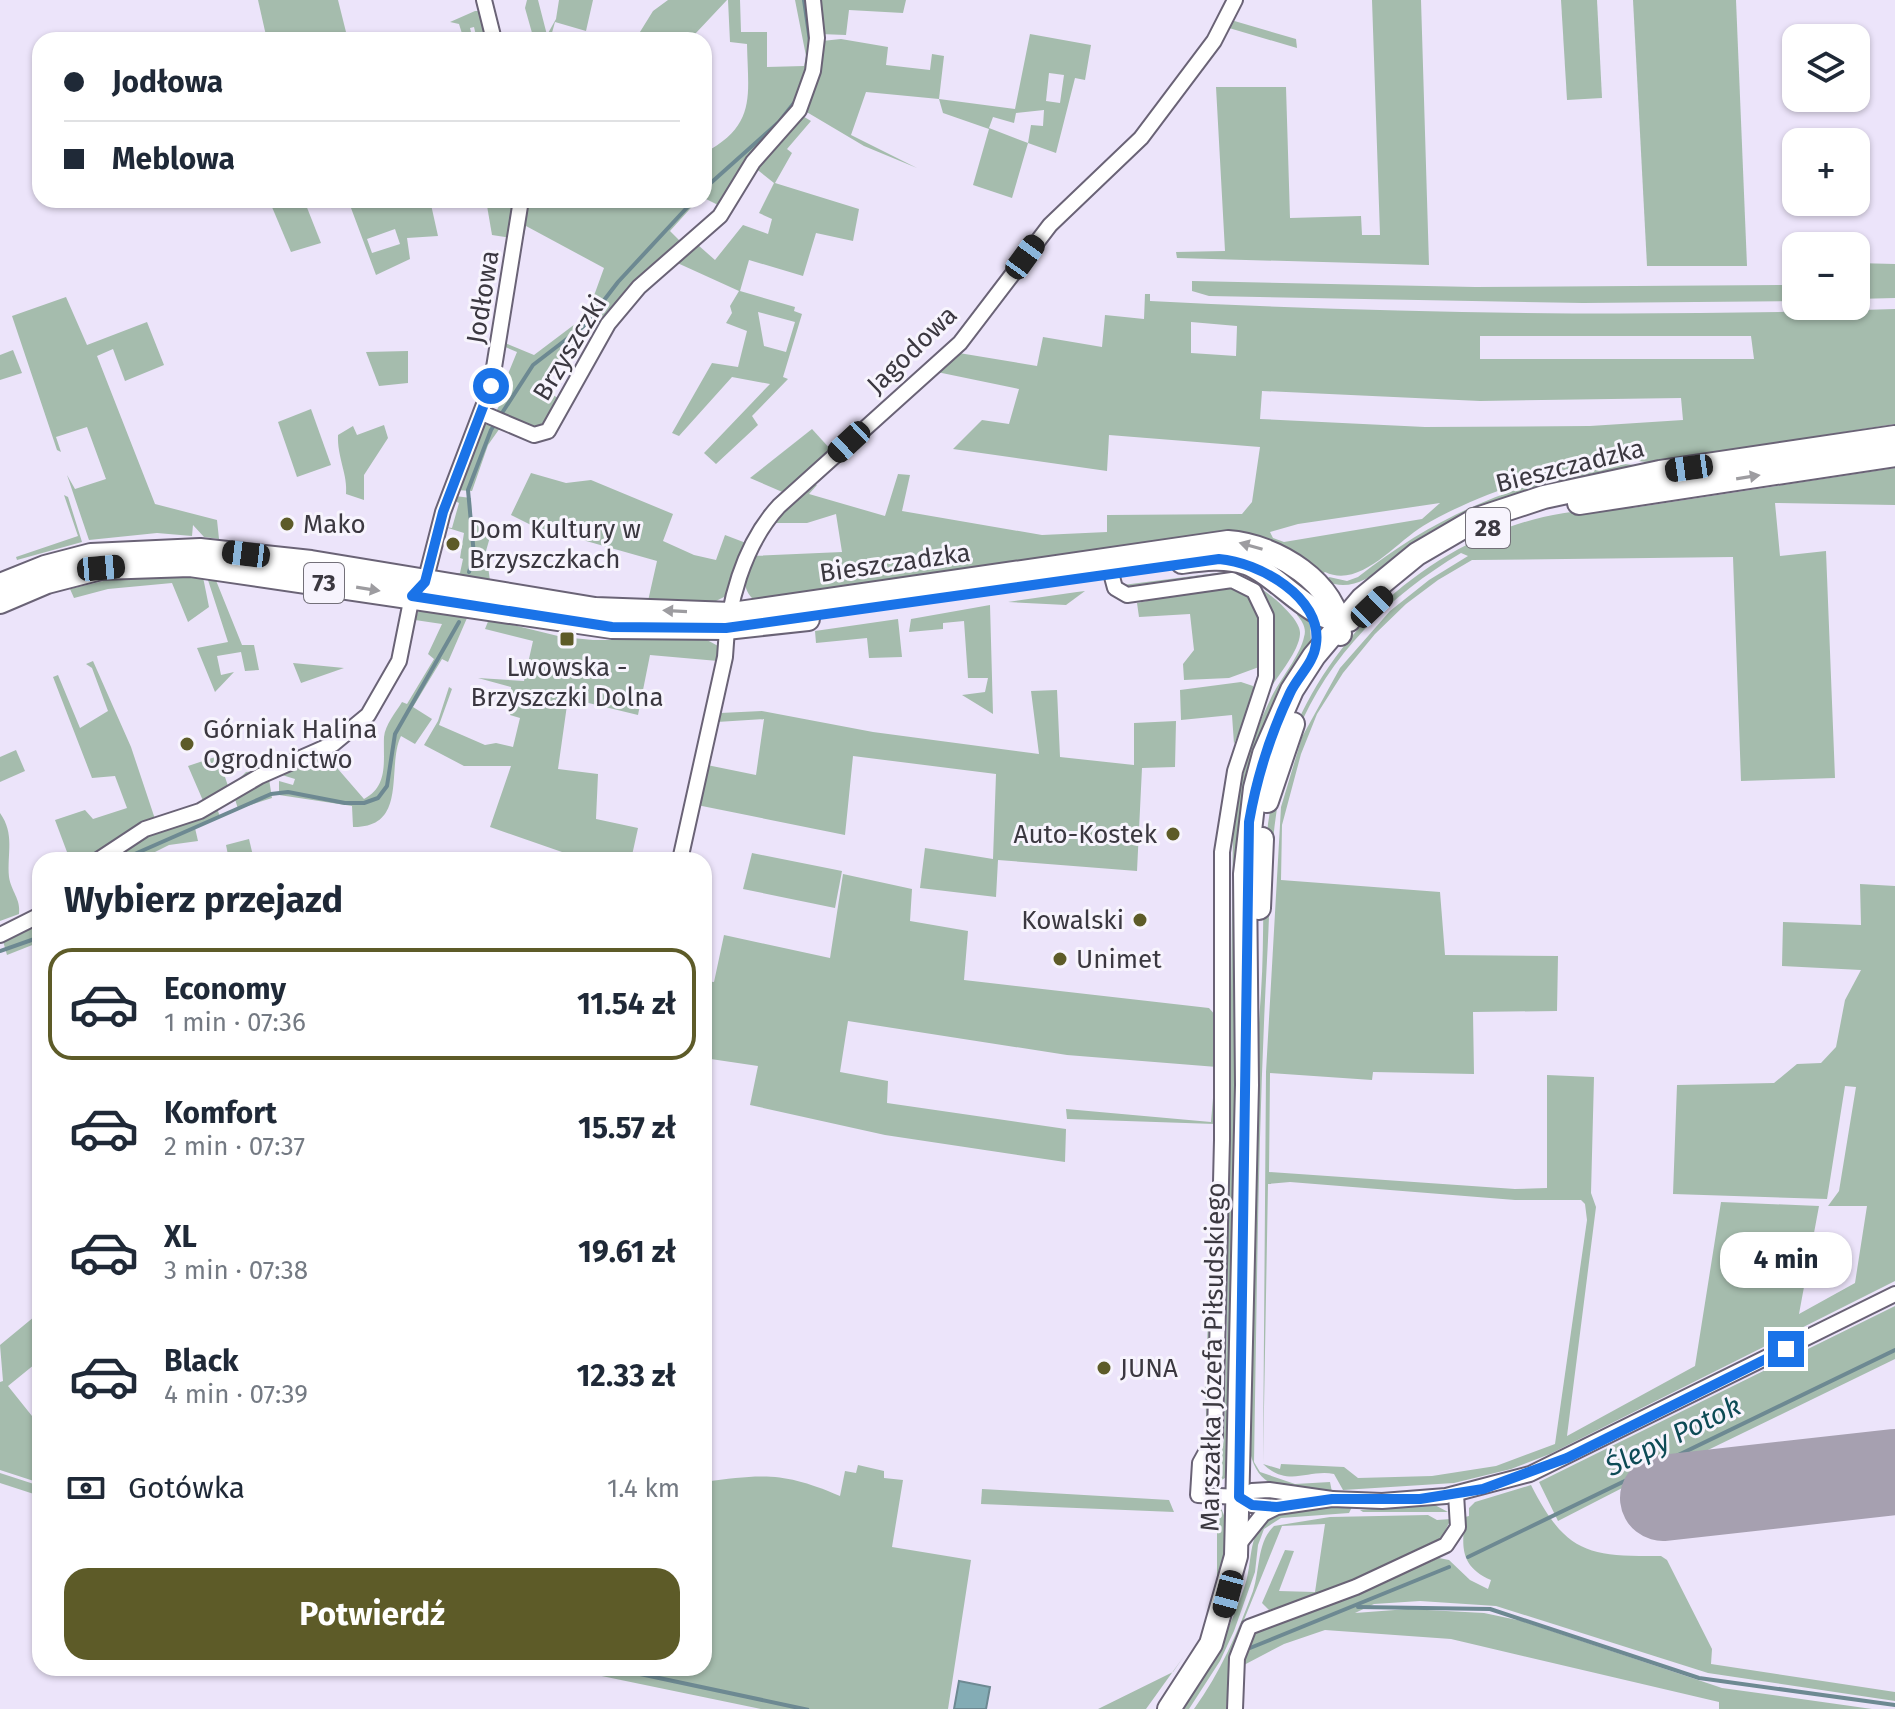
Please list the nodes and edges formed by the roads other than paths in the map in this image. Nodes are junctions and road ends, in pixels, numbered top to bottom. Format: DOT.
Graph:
graph roads {
  1 [pos="484,0"];
  2 [pos="813,0"];
  3 [pos="1235,0"];
  4 [pos="492,32"];
  5 [pos="520,208"];
  6 [pos="493,418"];
  7 [pos="1895,437"];
  8 [pos="1895,455"];
  9 [pos="1111,573"];
  10 [pos="1388,575"];
  11 [pos="0,585"];
  12 [pos="419,589"];
  13 [pos="1311,594"];
  14 [pos="0,602"];
  15 [pos="729,621"];
  16 [pos="1346,627"];
  17 [pos="1314,656"];
  18 [pos="110,852"];
  19 [pos="682,852"];
  20 [pos="32,919"];
  21 [pos="0,935"];
  22 [pos="1247,1085"];
  23 [pos="1895,1294"];
  24 [pos="1456,1494"];
  25 [pos="1239,1497"];
  26 [pos="1332,1499"];
  27 [pos="1277,1507"];
  28 [pos="1236,1547"];
  29 [pos="1169,1709"];
  30 [pos="1235,1709"];
  1 -- 4 [label="street"];
  2 -- 6 [label="street, Brzyszczki"];
  3 -- 15 [label="street, Jagodowa"];
  5 -- 6 [label="street, Jodłowa"];
  6 -- 12 [label="street, Jodłowa"];
  7 -- 10 [label="main road, Bieszczadzka / 28"];
  16 -- 8 [label="main road, Bieszczadzka / 28, one-way"];
  9 -- 13 [label="main road, Bieszczadzka / 73"];
  9 -- 15 [label="main road, Bieszczadzka / 73"];
  9 -- 25 [label="street"];
  10 -- 13 [label="main road"];
  10 -- 16 [label="main road, Bieszczadzka / 28"];
  11 -- 12 [label="main road, 73"];
  14 -- 12 [label="main road, 73, one-way"];
  12 -- 15 [label="main road, Bieszczadzka / 73"];
  12 -- 18 [label="street, Jodłowa"];
  13 -- 15 [label="main road, Bieszczadzka / 73, one-way"];
  13 -- 16 [label="main road, Bieszczadzka / 73"];
  13 -- 17 [label="main road"];
  15 -- 19 [label="street, Jagodowa"];
  16 -- 17 [label="main road, Marszałka Józefa Piłsudskiego / 28"];
  16 -- 22 [label="main road, Marszałka Józefa Piłsudskiego / 28"];
  17 -- 22 [label="main road, Marszałka Józefa Piłsudskiego / 28"];
  20 -- 21 [label="street"];
  22 -- 25 [label="main road, Marszałka Józefa Piłsudskiego / 28"];
  23 -- 24 [label="street"];
  24 -- 26 [label="street"];
  24 -- 30 [label="street"];
  25 -- 26 [label="street"];
  25 -- 27 [label="street"];
  25 -- 28 [label="main road, Marszałka Józefa Piłsudskiego / 28"];
  26 -- 27 [label="street"];
  27 -- 28 [label="street"];
  28 -- 29 [label="main road, Marszałka Józefa Piłsudskiego / 28"];
}
